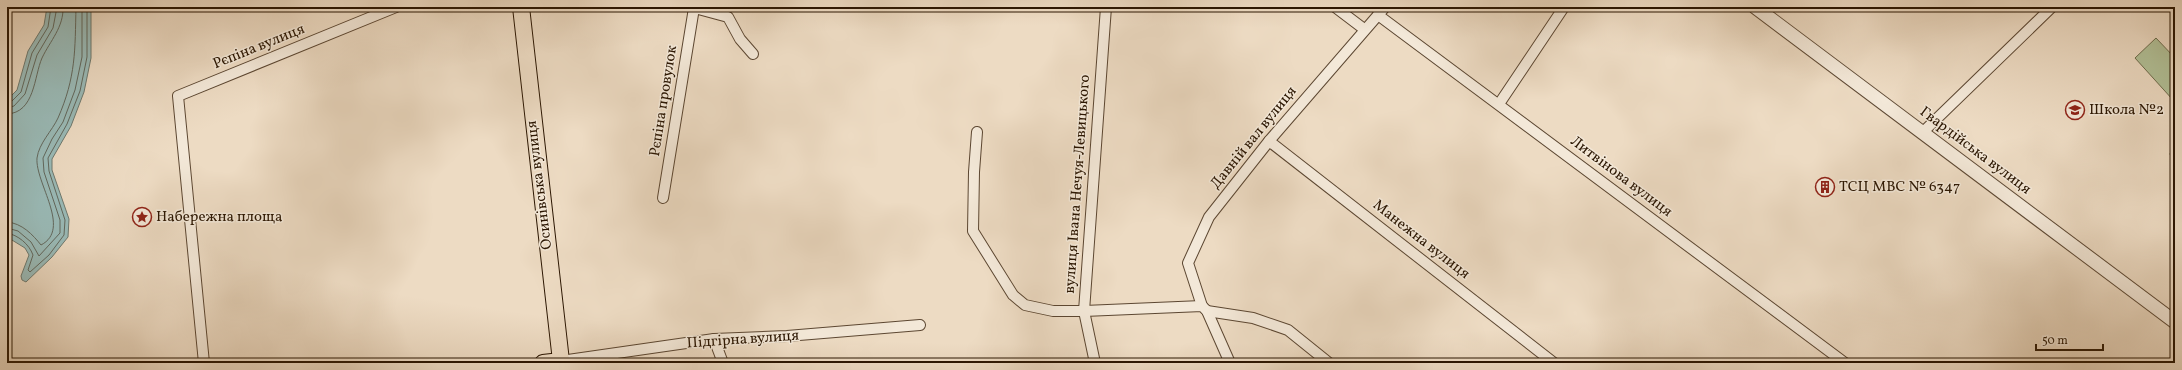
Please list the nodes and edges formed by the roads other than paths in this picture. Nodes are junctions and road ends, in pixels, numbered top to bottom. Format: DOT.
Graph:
graph roads {
  1 [pos="396,7"];
  2 [pos="521,7"];
  3 [pos="1106,7"];
  4 [pos="1335,7"];
  5 [pos="1564,7"];
  6 [pos="1755,7"];
  7 [pos="2052,7"];
  8 [pos="693,8"];
  9 [pos="1381,11"];
  10 [pos="1364,29"];
  11 [pos="753,54"];
  12 [pos="1499,104"];
  13 [pos="977,132"];
  14 [pos="1923,132"];
  15 [pos="1269,140"];
  16 [pos="663,198"];
  17 [pos="1205,308"];
  18 [pos="1084,311"];
  19 [pos="2175,322"];
  20 [pos="920,325"];
  21 [pos="714,339"];
  22 [pos="561,362"];
  23 [pos="204,363"];
  24 [pos="543,363"];
  25 [pos="723,363"];
  26 [pos="1095,363"];
  27 [pos="1230,363"];
  28 [pos="1329,363"];
  29 [pos="1554,363"];
  30 [pos="1845,363"];
  1 -- 23 [label="street, Рєпіна вулиця"];
  2 -- 22 [label="main road, Осинівська вулиця"];
  3 -- 18 [label="street, вулиця Івана Нечуя-Левицького"];
  4 -- 10 [label="street"];
  5 -- 12 [label="street"];
  6 -- 14 [label="street, Гвардійська вулиця"];
  7 -- 14 [label="street"];
  8 -- 11 [label="street"];
  8 -- 16 [label="street, Рєпіна провулок"];
  9 -- 10 [label="street, Давній вал вулиця"];
  9 -- 12 [label="street, Литвінова вулиця"];
  10 -- 15 [label="street, Давній вал вулиця"];
  12 -- 30 [label="street, Литвінова вулиця"];
  13 -- 18 [label="street"];
  14 -- 19 [label="street, Гвардійська вулиця"];
  15 -- 17 [label="street, Давній вал вулиця"];
  15 -- 29 [label="street, Манежна вулиця"];
  17 -- 18 [label="street"];
  17 -- 27 [label="street, Давній вал вулиця"];
  17 -- 28 [label="street"];
  18 -- 26 [label="street, вулиця Івана Нечуя-Левицького"];
  20 -- 21 [label="street, Підгірна вулиця"];
  21 -- 22 [label="street, Підгірна вулиця"];
  21 -- 25 [label="street"];
  22 -- 24 [label="main road, Підгірна вулиця"];
}
